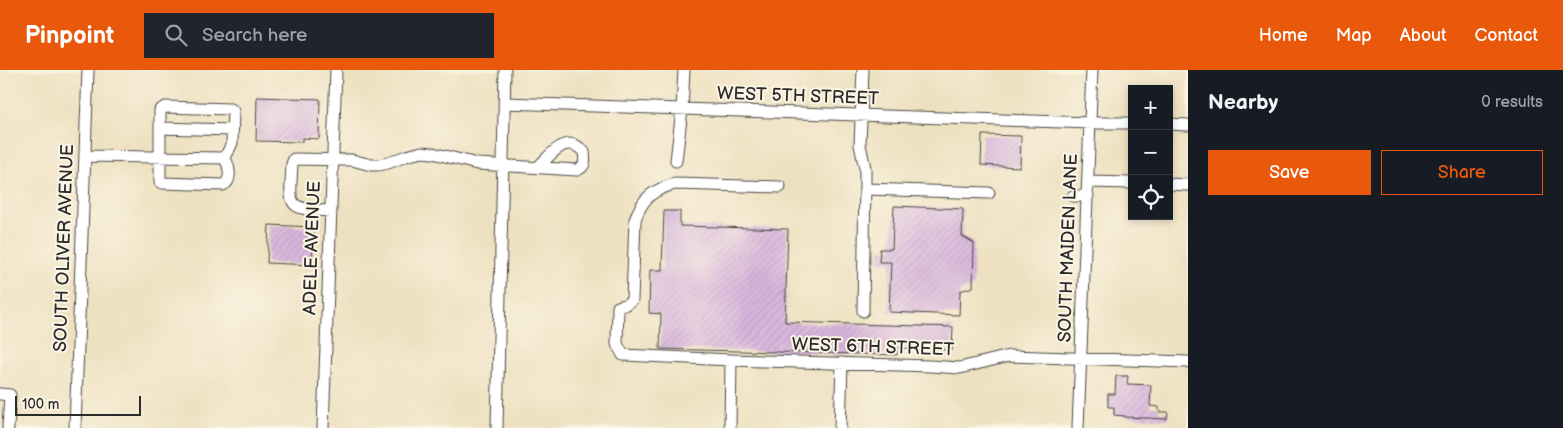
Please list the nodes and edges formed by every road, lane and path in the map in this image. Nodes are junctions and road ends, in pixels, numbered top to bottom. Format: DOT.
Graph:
graph roads {
  1 [pos="88,70"];
  2 [pos="336,70"];
  3 [pos="505,70"];
  4 [pos="684,70"];
  5 [pos="863,70"];
  6 [pos="1092,70"];
  7 [pos="504,103"];
  8 [pos="682,109"];
  9 [pos="861,116"];
  10 [pos="1091,123"];
  11 [pos="1128,123"];
  12 [pos="1173,124"];
  13 [pos="1188,125"];
  14 [pos="160,128"];
  15 [pos="232,130"];
  16 [pos="85,156"];
  17 [pos="154,157"];
  18 [pos="225,158"];
  19 [pos="333,159"];
  20 [pos="676,161"];
  21 [pos="502,165"];
  22 [pos="538,167"];
  23 [pos="1089,182"];
  24 [pos="1128,183"];
  25 [pos="1173,184"];
  26 [pos="1188,185"];
  27 [pos="780,187"];
  28 [pos="865,189"];
  29 [pos="989,194"];
  30 [pos="1073,196"];
  31 [pos="1088,196"];
  32 [pos="331,211"];
  33 [pos="863,311"];
  34 [pos="1081,358"];
  35 [pos="731,360"];
  36 [pos="1188,362"];
  37 [pos="842,363"];
  38 [pos="0,394"];
  39 [pos="8,428"];
  40 [pos="75,428"];
  41 [pos="323,428"];
  42 [pos="497,428"];
  43 [pos="730,428"];
  44 [pos="840,428"];
  45 [pos="1078,428"];
  1 -- 16 [label="street, SOUTH OLIVER AVENUE"];
  2 -- 19 [label="street, ADELE AVENUE"];
  3 -- 7 [label="street"];
  4 -- 8 [label="street"];
  5 -- 9 [label="street"];
  6 -- 10 [label="street, SOUTH MAIDEN LANE"];
  7 -- 8 [label="street, WEST 5TH STREET"];
  7 -- 21 [label="street"];
  8 -- 9 [label="street, WEST 5TH STREET"];
  8 -- 20 [label="street"];
  9 -- 10 [label="street, WEST 5TH STREET"];
  9 -- 28 [label="street"];
  10 -- 11 [label="street, WEST 5TH STREET"];
  10 -- 23 [label="street, SOUTH MAIDEN LANE"];
  12 -- 13 [label="street"];
  14 -- 15 [label="street"];
  14 -- 15 [label="street"];
  14 -- 17 [label="street"];
  15 -- 18 [label="street"];
  16 -- 17 [label="street"];
  16 -- 40 [label="street, SOUTH OLIVER AVENUE"];
  17 -- 18 [label="street"];
  17 -- 18 [label="street"];
  19 -- 21 [label="street"];
  19 -- 32 [label="street, ADELE AVENUE"];
  19 -- 32 [label="street"];
  21 -- 22 [label="street"];
  21 -- 42 [label="street"];
  23 -- 24 [label="street"];
  23 -- 31 [label="street, SOUTH MAIDEN LANE"];
  25 -- 26 [label="street"];
  27 -- 35 [label="street, WEST 6TH STREET"];
  28 -- 29 [label="street"];
  28 -- 33 [label="street"];
  30 -- 31 [label="street"];
  31 -- 34 [label="street, SOUTH MAIDEN LANE"];
  32 -- 41 [label="street, ADELE AVENUE"];
  34 -- 36 [label="street, WEST 6TH STREET"];
  34 -- 37 [label="street, WEST 6TH STREET"];
  34 -- 45 [label="street, SOUTH MAIDEN LANE"];
  35 -- 37 [label="street, WEST 6TH STREET"];
  35 -- 43 [label="street"];
  37 -- 44 [label="street"];
  38 -- 39 [label="street"];
}
